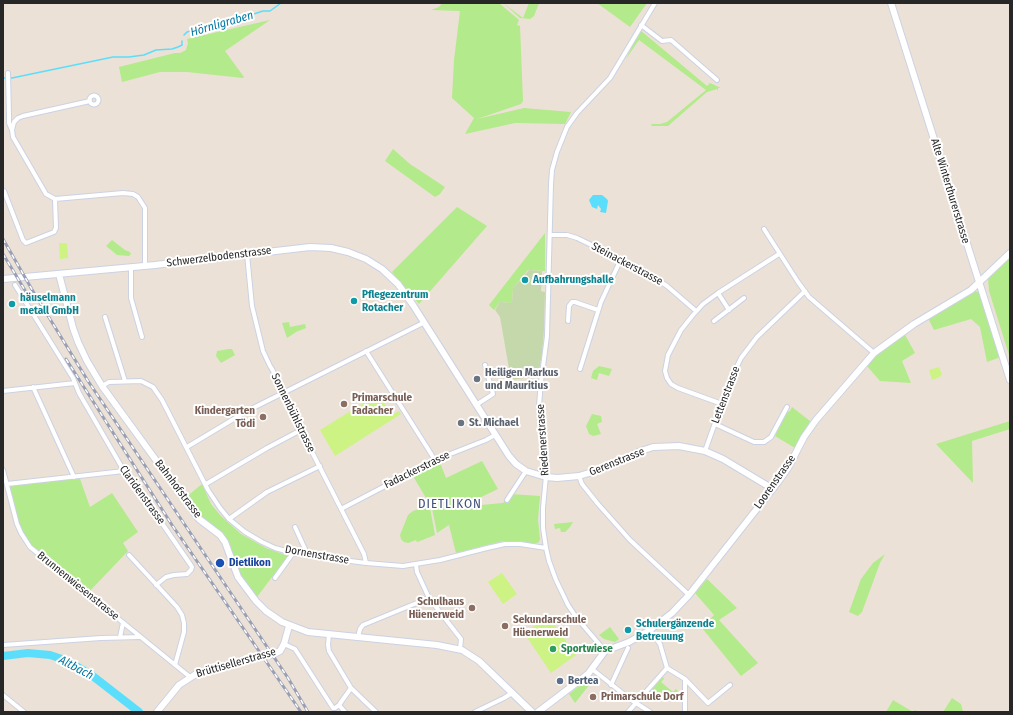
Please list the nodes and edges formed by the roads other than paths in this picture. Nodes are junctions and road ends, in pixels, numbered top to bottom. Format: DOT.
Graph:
graph roads {
  1 [pos="655,3"];
  2 [pos="891,3"];
  3 [pos="641,25"];
  4 [pos="8,74"];
  5 [pos="717,80"];
  6 [pos="90,101"];
  7 [pos="12,130"];
  8 [pos="4,191"];
  9 [pos="55,199"];
  10 [pos="764,229"];
  11 [pos="550,235"];
  12 [pos="1010,252"];
  13 [pos="247,254"];
  14 [pos="779,254"];
  15 [pos="621,260"];
  16 [pos="145,265"];
  17 [pos="131,267"];
  18 [pos="59,274"];
  19 [pos="3,279"];
  20 [pos="979,282"];
  21 [pos="15,285"];
  22 [pos="805,291"];
  23 [pos="718,292"];
  24 [pos="744,298"];
  25 [pos="598,310"];
  26 [pos="728,310"];
  27 [pos="696,311"];
  28 [pos="105,317"];
  29 [pos="568,321"];
  30 [pos="714,321"];
  31 [pos="423,323"];
  32 [pos="142,337"];
  33 [pos="366,351"];
  34 [pos="874,353"];
  35 [pos="485,365"];
  36 [pos="580,368"];
  37 [pos="1010,380"];
  38 [pos="125,381"];
  39 [pos="75,383"];
  40 [pos="102,386"];
  41 [pos="33,387"];
  42 [pos="3,391"];
  43 [pos="284,393"];
  44 [pos="722,404"];
  45 [pos="476,405"];
  46 [pos="787,406"];
  47 [pos="715,424"];
  48 [pos="301,430"];
  49 [pos="495,435"];
  50 [pos="187,447"];
  51 [pos="705,451"];
  52 [pos="434,460"];
  53 [pos="320,466"];
  54 [pos="3,470"];
  55 [pos="124,471"];
  56 [pos="526,471"];
  57 [pos="579,476"];
  58 [pos="74,477"];
  59 [pos="546,477"];
  60 [pos="7,484"];
  61 [pos="206,484"];
  62 [pos="773,489"];
  63 [pos="507,500"];
  64 [pos="341,509"];
  65 [pos="229,518"];
  66 [pos="295,527"];
  67 [pos="546,548"];
  68 [pos="293,553"];
  69 [pos="129,555"];
  70 [pos="304,555"];
  71 [pos="366,563"];
  72 [pos="416,565"];
  73 [pos="275,578"];
  74 [pos="156,585"];
  75 [pos="689,595"];
  76 [pos="429,598"];
  77 [pos="123,623"];
  78 [pos="289,626"];
  79 [pos="650,630"];
  80 [pos="329,634"];
  81 [pos="120,637"];
  82 [pos="140,637"];
  83 [pos="358,637"];
  84 [pos="284,644"];
  85 [pos="3,645"];
  86 [pos="628,648"];
  87 [pos="460,649"];
  88 [pos="606,651"];
  89 [pos="175,665"];
  90 [pos="667,668"];
  91 [pos="592,669"];
  92 [pos="190,677"];
  93 [pos="685,679"];
  94 [pos="611,685"];
  95 [pos="730,685"];
  96 [pos="351,688"];
  97 [pos="512,693"];
  98 [pos="3,695"];
  99 [pos="636,703"];
  100 [pos="338,706"];
  101 [pos="24,712"];
  102 [pos="157,712"];
  103 [pos="345,712"];
  104 [pos="376,712"];
  105 [pos="475,712"];
  106 [pos="532,712"];
  107 [pos="538,712"];
  108 [pos="628,712"];
  109 [pos="650,712"];
  110 [pos="685,712"];
  1 -- 3 [label="street, Riedenerstrasse"];
  2 -- 20 [label="street, Alte Winterthurerstrasse"];
  3 -- 5 [label="street"];
  3 -- 11 [label="street, Riedenerstrasse"];
  4 -- 7 [label="street"];
  6 -- 6 [label="street"];
  6 -- 7 [label="street"];
  7 -- 9 [label="street"];
  8 -- 9 [label="street"];
  9 -- 16 [label="street"];
  10 -- 14 [label="street"];
  11 -- 15 [label="street, Steinackerstrasse"];
  11 -- 59 [label="street, Riedenerstrasse"];
  12 -- 20 [label="street, Loorenstrasse"];
  13 -- 16 [label="street, Schwerzelbodenstrasse"];
  13 -- 31 [label="street, Schwerzelbodenstrasse"];
  13 -- 43 [label="street, Sonnenbühlstrasse"];
  14 -- 22 [label="street"];
  14 -- 23 [label="street"];
  15 -- 25 [label="street"];
  15 -- 27 [label="street, Steinackerstrasse"];
  16 -- 17 [label="street, Schwerzelbodenstrasse"];
  17 -- 18 [label="street, Schwerzelbodenstrasse"];
  17 -- 32 [label="street"];
  18 -- 19 [label="street"];
  18 -- 40 [label="street, Bahnhofstrasse"];
  20 -- 34 [label="street, Loorenstrasse"];
  20 -- 37 [label="street, Alte Winterthurerstrasse"];
  21 -- 39 [label="street, Claridenstrasse"];
  22 -- 34 [label="street"];
  22 -- 44 [label="street, Lettenstrasse"];
  23 -- 26 [label="street"];
  23 -- 27 [label="street"];
  24 -- 26 [label="street"];
  25 -- 29 [label="street"];
  25 -- 36 [label="street"];
  26 -- 30 [label="street"];
  27 -- 44 [label="street"];
  28 -- 38 [label="street"];
  31 -- 33 [label="street"];
  31 -- 45 [label="street, Schwerzelbodenstrasse"];
  33 -- 43 [label="street"];
  33 -- 52 [label="street"];
  34 -- 62 [label="street, Loorenstrasse"];
  35 -- 45 [label="street"];
  38 -- 40 [label="street, Dornenstrasse"];
  38 -- 50 [label="street, Dornenstrasse"];
  39 -- 41 [label="street"];
  39 -- 55 [label="street, Claridenstrasse"];
  40 -- 78 [label="street, Bahnhofstrasse"];
  41 -- 42 [label="street"];
  41 -- 58 [label="street"];
  43 -- 48 [label="street, Sonnenbühlstrasse"];
  43 -- 50 [label="street"];
  44 -- 47 [label="street, Lettenstrasse"];
  45 -- 49 [label="street, Schwerzelbodenstrasse"];
  46 -- 47 [label="street"];
  47 -- 51 [label="street, Lettenstrasse"];
  48 -- 53 [label="street, Sonnenbühlstrasse"];
  48 -- 61 [label="street"];
  49 -- 52 [label="street, Fadackerstrasse"];
  49 -- 56 [label="street, Schwerzelbodenstrasse"];
  50 -- 61 [label="street, Dornenstrasse"];
  51 -- 57 [label="street, Gerenstrasse"];
  51 -- 62 [label="street, Gerenstrasse"];
  52 -- 64 [label="street, Fadackerstrasse"];
  53 -- 64 [label="street, Sonnenbühlstrasse"];
  53 -- 65 [label="street"];
  54 -- 60 [label="street, Brunnenwiesenstrasse"];
  55 -- 58 [label="street"];
  55 -- 74 [label="street, Claridenstrasse"];
  56 -- 59 [label="street, Schwerzelbodenstrasse"];
  56 -- 63 [label="street"];
  57 -- 59 [label="street, Gerenstrasse"];
  57 -- 75 [label="street"];
  58 -- 60 [label="street"];
  59 -- 67 [label="street, Riedenerstrasse"];
  60 -- 77 [label="street, Brunnenwiesenstrasse"];
  61 -- 65 [label="street, Dornenstrasse"];
  62 -- 75 [label="street, Loorenstrasse"];
  64 -- 71 [label="street, Sonnenbühlstrasse"];
  65 -- 68 [label="street, Dornenstrasse"];
  66 -- 70 [label="street"];
  67 -- 72 [label="street, Dornenstrasse"];
  67 -- 88 [label="street, Riedenerstrasse"];
  68 -- 70 [label="street, Dornenstrasse"];
  68 -- 73 [label="street"];
  69 -- 74 [label="street"];
  70 -- 71 [label="street, Dornenstrasse"];
  71 -- 72 [label="street, Dornenstrasse"];
  72 -- 76 [label="street"];
  74 -- 89 [label="street"];
  75 -- 79 [label="street, Loorenstrasse"];
  76 -- 83 [label="street"];
  76 -- 87 [label="street"];
  77 -- 81 [label="street"];
  77 -- 82 [label="street, Brunnenwiesenstrasse"];
  78 -- 80 [label="street, Bahnhofstrasse"];
  78 -- 84 [label="street, Brüttisellerstrasse"];
  79 -- 88 [label="street, Loorenstrasse"];
  79 -- 90 [label="street"];
  80 -- 83 [label="street, Bahnhofstrasse"];
  80 -- 96 [label="street"];
  81 -- 82 [label="street"];
  81 -- 85 [label="street"];
  82 -- 89 [label="street, Brunnenwiesenstrasse"];
  83 -- 87 [label="street, Bahnhofstrasse"];
  84 -- 92 [label="street, Brüttisellerstrasse"];
  84 -- 100 [label="street"];
  86 -- 94 [label="street"];
  87 -- 97 [label="street, Bahnhofstrasse"];
  88 -- 91 [label="street, Loorenstrasse"];
  89 -- 92 [label="street, Brunnenwiesenstrasse"];
  90 -- 93 [label="street"];
  90 -- 99 [label="street"];
  91 -- 94 [label="street"];
  91 -- 107 [label="street, Loorenstrasse"];
  92 -- 102 [label="street, Brüttisellerstrasse"];
  93 -- 95 [label="street"];
  93 -- 110 [label="street"];
  94 -- 99 [label="street"];
  96 -- 100 [label="street"];
  96 -- 104 [label="street"];
  97 -- 105 [label="street"];
  97 -- 106 [label="street, Bahnhofstrasse"];
  98 -- 101 [label="street"];
  99 -- 108 [label="street"];
  99 -- 109 [label="street"];
  100 -- 103 [label="street"];
}
